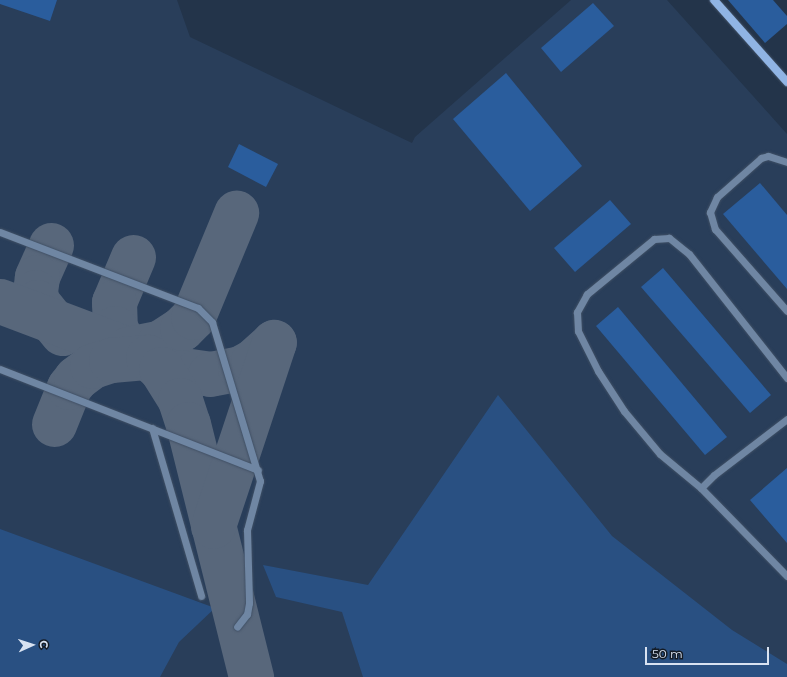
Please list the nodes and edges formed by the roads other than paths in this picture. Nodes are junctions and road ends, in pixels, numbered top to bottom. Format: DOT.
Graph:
graph roads {
  1 [pos="714,0"];
  2 [pos="787,82"];
  3 [pos="787,162"];
  4 [pos="0,232"];
  5 [pos="787,311"];
  6 [pos="0,369"];
  7 [pos="787,378"];
  8 [pos="787,419"];
  9 [pos="152,428"];
  10 [pos="258,470"];
  11 [pos="701,488"];
  12 [pos="787,576"];
  13 [pos="201,596"];
  14 [pos="237,627"];
  1 -- 2 [label="street"];
  3 -- 5 [label="lane"];
  4 -- 10 [label="lane"];
  6 -- 9 [label="lane"];
  7 -- 11 [label="lane"];
  8 -- 11 [label="lane"];
  9 -- 10 [label="lane"];
  9 -- 13 [label="lane"];
  10 -- 14 [label="lane"];
  11 -- 12 [label="lane"];
}
